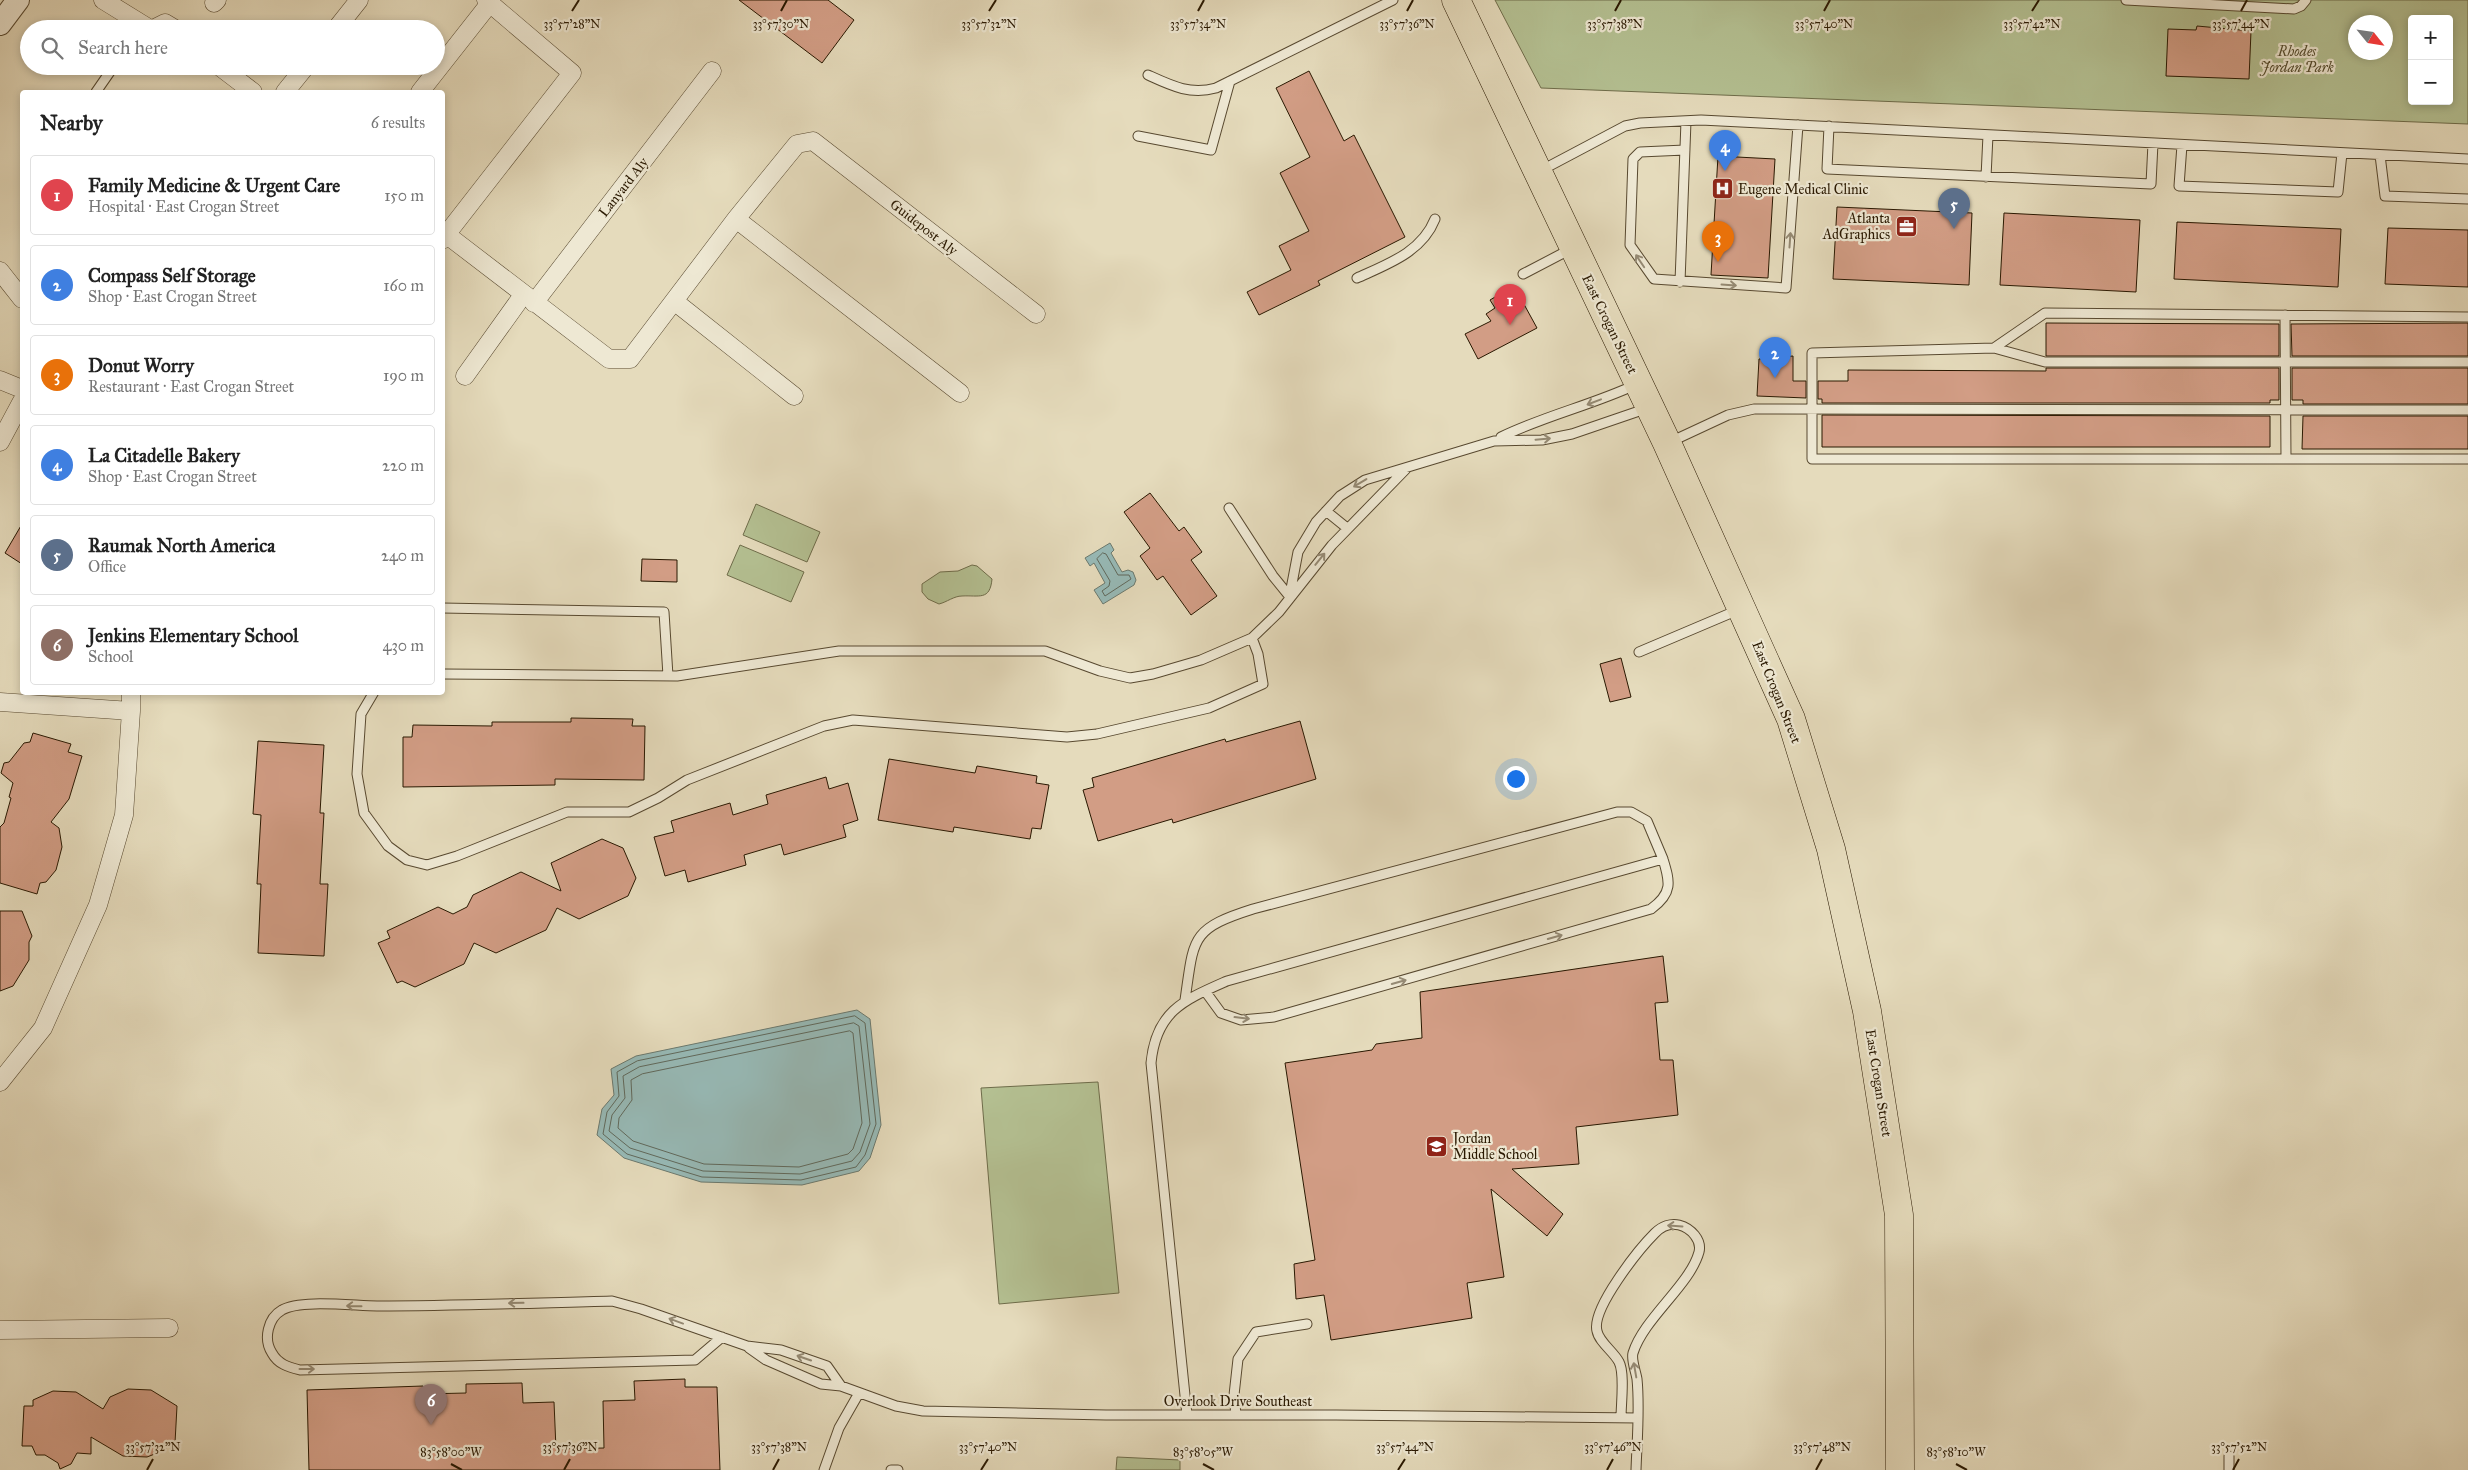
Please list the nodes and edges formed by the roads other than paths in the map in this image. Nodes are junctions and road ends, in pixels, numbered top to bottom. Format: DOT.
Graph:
graph roads {
  1 [pos="18,0"];
  2 [pos="103,0"];
  3 [pos="359,0"];
  4 [pos="1393,0"];
  5 [pos="1456,0"];
  6 [pos="2126,0"];
  7 [pos="2306,0"];
  8 [pos="488,1"];
  9 [pos="2162,1"];
  10 [pos="2259,4"];
  11 [pos="134,20"];
  12 [pos="343,20"];
  13 [pos="0,24"];
  14 [pos="445,59"];
  15 [pos="712,71"];
  16 [pos="1148,74"];
  17 [pos="108,75"];
  18 [pos="231,75"];
  19 [pos="299,75"];
  20 [pos="433,75"];
  21 [pos="1230,81"];
  22 [pos="97,90"];
  23 [pos="251,90"];
  24 [pos="287,90"];
  25 [pos="421,90"];
  26 [pos="1686,121"];
  27 [pos="1798,125"];
  28 [pos="1829,126"];
  29 [pos="1988,135"];
  30 [pos="1138,136"];
  31 [pos="2154,143"];
  32 [pos="2182,145"];
  33 [pos="1685,150"];
  34 [pos="2342,153"];
  35 [pos="2380,155"];
  36 [pos="2468,159"];
  37 [pos="1538,172"];
  38 [pos="1986,177"];
  39 [pos="2468,200"];
  40 [pos="736,219"];
  41 [pos="1435,219"];
  42 [pos="445,238"];
  43 [pos="1574,248"];
  44 [pos="0,271"];
  45 [pos="1523,274"];
  46 [pos="1357,278"];
  47 [pos="1680,282"];
  48 [pos="20,296"];
  49 [pos="529,299"];
  50 [pos="674,302"];
  51 [pos="1036,314"];
  52 [pos="2286,315"];
  53 [pos="2468,317"];
  54 [pos="1994,348"];
  55 [pos="2285,362"];
  56 [pos="2468,362"];
  57 [pos="465,376"];
  58 [pos="0,380"];
  59 [pos="20,388"];
  60 [pos="960,393"];
  61 [pos="1644,395"];
  62 [pos="794,396"];
  63 [pos="20,405"];
  64 [pos="1812,410"];
  65 [pos="2286,410"];
  66 [pos="2468,410"];
  67 [pos="1494,440"];
  68 [pos="0,442"];
  69 [pos="1668,443"];
  70 [pos="2286,459"];
  71 [pos="2468,459"];
  72 [pos="1406,469"];
  73 [pos="1229,508"];
  74 [pos="1326,511"];
  75 [pos="1347,528"];
  76 [pos="1290,597"];
  77 [pos="445,608"];
  78 [pos="1742,608"];
  79 [pos="1252,638"];
  80 [pos="1639,652"];
  81 [pos="445,674"];
  82 [pos="668,676"];
  83 [pos="131,695"];
  84 [pos="372,695"];
  85 [pos="0,702"];
  86 [pos="131,711"];
  87 [pos="1663,859"];
  88 [pos="1205,991"];
  89 [pos="1185,1000"];
  90 [pos="0,1082"];
  91 [pos="1307,1324"];
  92 [pos="169,1328"];
  93 [pos="0,1330"];
  94 [pos="722,1337"];
  95 [pos="747,1346"];
  96 [pos="841,1386"];
  97 [pos="858,1393"];
  98 [pos="1187,1415"];
  99 [pos="1236,1415"];
  100 [pos="1621,1418"];
  101 [pos="1638,1418"];
  102 [pos="2229,1456"];
  103 [pos="824,1470"];
  104 [pos="891,1470"];
  105 [pos="898,1470"];
  106 [pos="1636,1470"];
  107 [pos="1900,1470"];
  108 [pos="2229,1470"];
  1 -- 13 [label="street"];
  2 -- 11 [label="street"];
  3 -- 12 [label="street"];
  4 -- 21 [label="lane"];
  5 -- 37 [label="main road, East Crogan Street"];
  6 -- 9 [label="lane"];
  7 -- 10 [label="lane"];
  8 -- 14 [label="street"];
  8 -- 42 [label="street"];
  9 -- 10 [label="lane"];
  15 -- 49 [label="street, Lanyard Aly"];
  16 -- 21 [label="lane"];
  17 -- 22 [label="lane"];
  18 -- 23 [label="street"];
  19 -- 24 [label="street"];
  20 -- 25 [label="street"];
  21 -- 30 [label="lane"];
  26 -- 27 [label="lane"];
  26 -- 33 [label="lane"];
  26 -- 37 [label="lane"];
  27 -- 28 [label="lane"];
  47 -- 27 [label="lane, one-way"];
  28 -- 29 [label="lane"];
  28 -- 38 [label="lane"];
  29 -- 31 [label="lane"];
  29 -- 38 [label="lane"];
  31 -- 32 [label="lane"];
  31 -- 38 [label="lane"];
  32 -- 34 [label="lane"];
  32 -- 34 [label="lane"];
  33 -- 47 [label="lane"];
  47 -- 33 [label="lane, one-way"];
  34 -- 35 [label="lane"];
  35 -- 36 [label="lane"];
  35 -- 39 [label="lane"];
  37 -- 43 [label="main road, East Crogan Street"];
  40 -- 50 [label="street"];
  40 -- 51 [label="street, Guidepost Aly"];
  40 -- 60 [label="street"];
  41 -- 46 [label="lane"];
  42 -- 49 [label="street"];
  43 -- 45 [label="lane"];
  43 -- 61 [label="main road, East Crogan Street"];
  44 -- 48 [label="street"];
  49 -- 50 [label="street"];
  49 -- 57 [label="street, Lanyard Aly"];
  50 -- 62 [label="street"];
  52 -- 53 [label="lane"];
  52 -- 54 [label="lane"];
  52 -- 55 [label="lane"];
  54 -- 55 [label="lane"];
  54 -- 64 [label="lane"];
  55 -- 56 [label="lane"];
  55 -- 65 [label="lane"];
  58 -- 59 [label="street"];
  61 -- 67 [label="lane, one-way"];
  67 -- 61 [label="lane, one-way"];
  61 -- 69 [label="main road, East Crogan Street"];
  63 -- 68 [label="street"];
  64 -- 65 [label="lane"];
  64 -- 69 [label="lane"];
  64 -- 70 [label="lane"];
  65 -- 66 [label="lane"];
  65 -- 70 [label="lane"];
  67 -- 72 [label="lane"];
  69 -- 78 [label="main road, East Crogan Street"];
  70 -- 71 [label="lane"];
  72 -- 74 [label="lane, one-way"];
  72 -- 75 [label="lane"];
  73 -- 76 [label="lane"];
  74 -- 75 [label="lane"];
  74 -- 76 [label="lane"];
  76 -- 75 [label="lane, one-way"];
  76 -- 79 [label="lane"];
  77 -- 82 [label="lane"];
  78 -- 80 [label="lane"];
  78 -- 107 [label="main road, East Crogan Street"];
  79 -- 82 [label="lane"];
  79 -- 84 [label="lane"];
  81 -- 82 [label="lane"];
  83 -- 86 [label="street"];
  85 -- 86 [label="street"];
  86 -- 90 [label="street"];
  87 -- 88 [label="lane"];
  88 -- 87 [label="lane, one-way"];
  87 -- 89 [label="lane"];
  88 -- 89 [label="lane"];
  89 -- 98 [label="lane"];
  91 -- 99 [label="lane"];
  92 -- 93 [label="street"];
  94 -- 94 [label="lane, one-way"];
  94 -- 95 [label="lane"];
  95 -- 96 [label="lane, Overlook Drive Southeast"];
  96 -- 95 [label="lane, one-way"];
  96 -- 97 [label="lane, Overlook Drive Southeast"];
  97 -- 98 [label="lane, Overlook Drive Southeast"];
  97 -- 103 [label="lane"];
  98 -- 99 [label="lane, Overlook Drive Southeast"];
  99 -- 100 [label="lane, Overlook Drive Southeast"];
  100 -- 101 [label="lane, Overlook Drive Southeast"];
  101 -- 100 [label="lane, one-way"];
  101 -- 106 [label="lane"];
  102 -- 108 [label="lane"];
  104 -- 105 [label="lane"];
}
